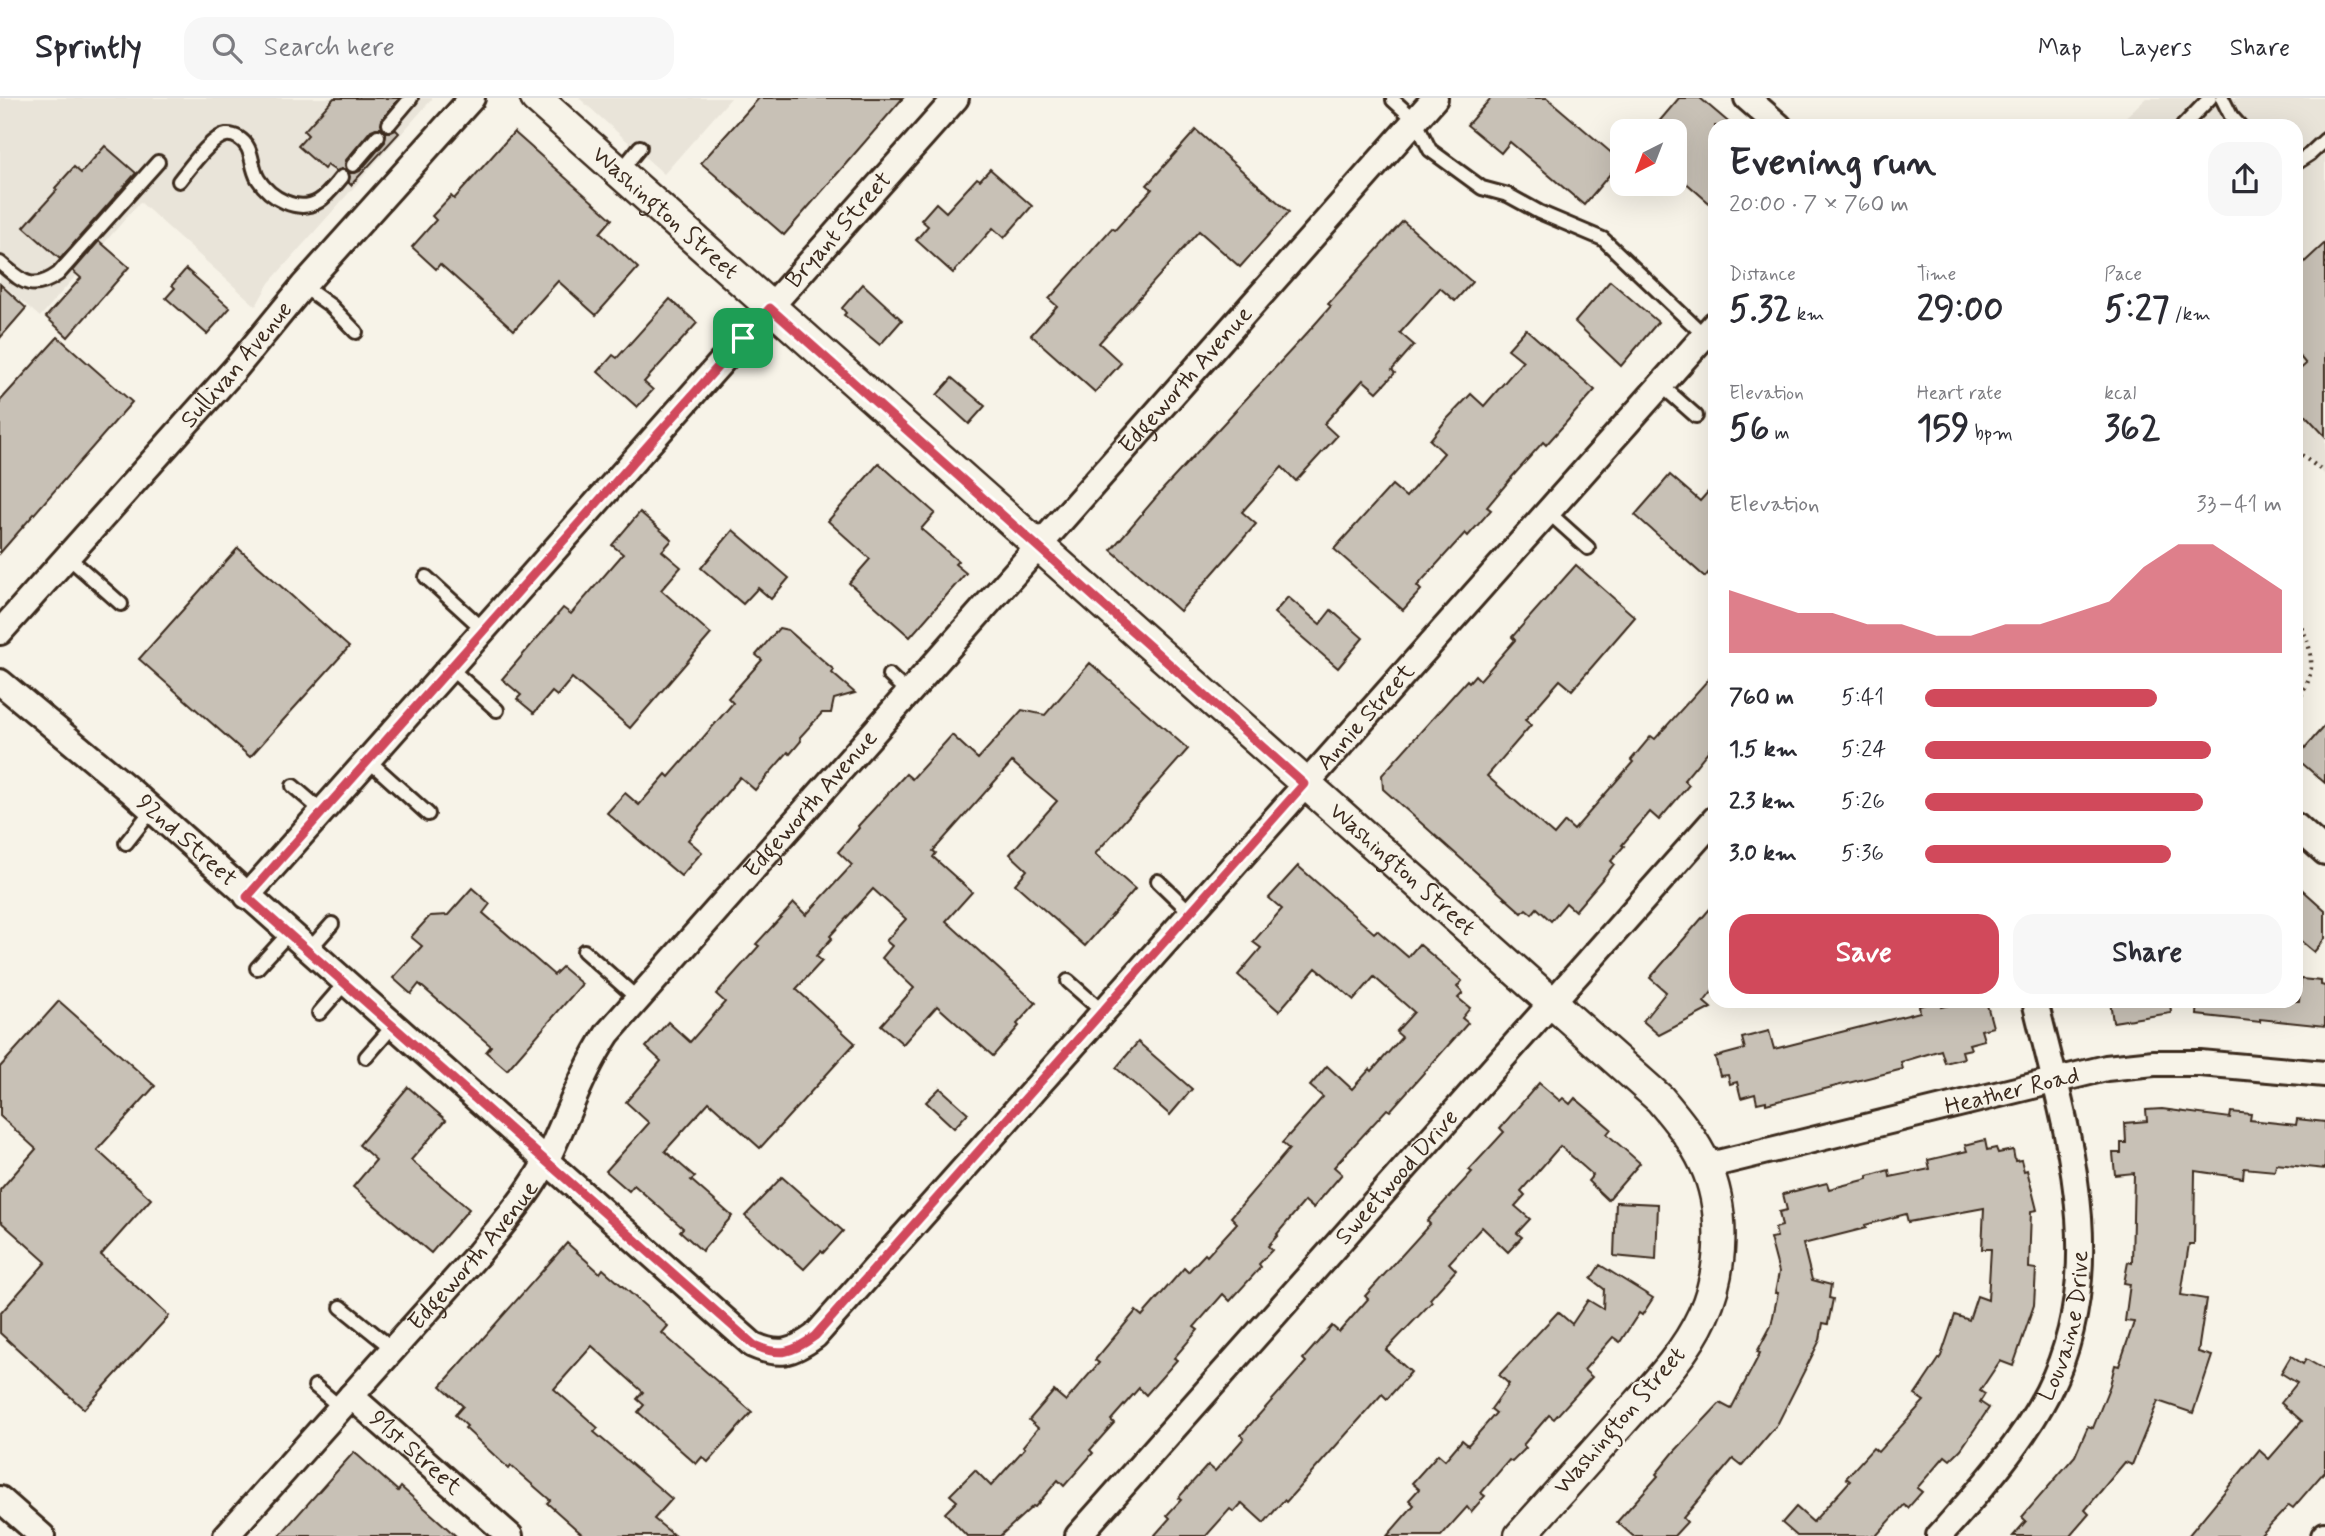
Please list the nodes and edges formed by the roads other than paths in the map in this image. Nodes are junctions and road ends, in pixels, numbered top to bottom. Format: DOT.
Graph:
graph roads {
  1 [pos="411,98"];
  2 [pos="472,98"];
  3 [pos="536,98"];
  4 [pos="956,98"];
  5 [pos="1435,98"];
  6 [pos="1747,98"];
  7 [pos="2210,98"];
  8 [pos="2222,98"];
  9 [pos="1392,100"];
  10 [pos="1771,119"];
  11 [pos="2190,119"];
  12 [pos="2234,119"];
  13 [pos="1415,120"];
  14 [pos="389,124"];
  15 [pos="378,136"];
  16 [pos="2325,140"];
  17 [pos="640,147"];
  18 [pos="2303,158"];
  19 [pos="158,162"];
  20 [pos="353,164"];
  21 [pos="618,173"];
  22 [pos="342,177"];
  23 [pos="179,180"];
  24 [pos="0,262"];
  25 [pos="303,286"];
  26 [pos="770,308"];
  27 [pos="1708,328"];
  28 [pos="356,332"];
  29 [pos="1708,332"];
  30 [pos="1661,385"];
  31 [pos="1696,416"];
  32 [pos="1548,512"];
  33 [pos="1038,547"];
  34 [pos="1588,548"];
  35 [pos="68,557"];
  36 [pos="425,578"];
  37 [pos="121,604"];
  38 [pos="484,630"];
  39 [pos="0,632"];
  40 [pos="450,668"];
  41 [pos="889,675"];
  42 [pos="0,682"];
  43 [pos="908,693"];
  44 [pos="498,710"];
  45 [pos="368,760"];
  46 [pos="1304,784"];
  47 [pos="293,786"];
  48 [pos="152,810"];
  49 [pos="323,811"];
  50 [pos="428,814"];
  51 [pos="1708,827"];
  52 [pos="2303,832"];
  53 [pos="126,843"];
  54 [pos="2325,852"];
  55 [pos="1158,881"];
  56 [pos="247,897"];
  57 [pos="1191,913"];
  58 [pos="332,923"];
  59 [pos="289,933"];
  60 [pos="308,951"];
  61 [pos="584,951"];
  62 [pos="257,968"];
  63 [pos="1068,981"];
  64 [pos="345,983"];
  65 [pos="638,999"];
  66 [pos="1552,1002"];
  67 [pos="2037,1008"];
  68 [pos="1103,1012"];
  69 [pos="318,1013"];
  70 [pos="393,1026"];
  71 [pos="366,1057"];
  72 [pos="2325,1074"];
  73 [pos="2054,1081"];
  74 [pos="546,1161"];
  75 [pos="1706,1166"];
  76 [pos="341,1307"];
  77 [pos="393,1349"];
  78 [pos="785,1353"];
  79 [pos="315,1386"];
  80 [pos="346,1402"];
  81 [pos="0,1499"];
  82 [pos="42,1536"];
  83 [pos="226,1536"];
  84 [pos="510,1536"];
  85 [pos="1079,1536"];
  86 [pos="1520,1536"];
  87 [pos="1939,1536"];
  1 -- 14 [label="lane"];
  2 -- 25 [label="street, Sullivan Avenue"];
  3 -- 21 [label="street, Washington Street"];
  4 -- 26 [label="street, Bryant Street"];
  5 -- 13 [label="street, Edgeworth Avenue"];
  6 -- 10 [label="street"];
  7 -- 11 [label="lane"];
  8 -- 12 [label="lane"];
  9 -- 13 [label="lane"];
  13 -- 27 [label="lane"];
  13 -- 33 [label="street, Edgeworth Avenue"];
  15 -- 20 [label="lane"];
  16 -- 18 [label="lane"];
  17 -- 21 [label="lane"];
  19 -- 24 [label="lane"];
  21 -- 26 [label="street, Washington Street"];
  22 -- 23 [label="lane"];
  25 -- 28 [label="lane"];
  25 -- 35 [label="street, Sullivan Avenue"];
  26 -- 33 [label="street, Washington Street"];
  26 -- 38 [label="street, Bryant Street"];
  29 -- 30 [label="street, Annie Street"];
  30 -- 31 [label="lane"];
  30 -- 32 [label="street, Annie Street"];
  32 -- 34 [label="lane"];
  32 -- 46 [label="street, Annie Street"];
  33 -- 43 [label="street, Edgeworth Avenue"];
  33 -- 46 [label="street, Washington Street"];
  35 -- 37 [label="lane"];
  35 -- 39 [label="street, Sullivan Avenue"];
  36 -- 38 [label="lane"];
  38 -- 40 [label="street, Bryant Street"];
  40 -- 44 [label="lane"];
  40 -- 45 [label="street, Bryant Street"];
  41 -- 43 [label="lane"];
  42 -- 48 [label="street, 92nd Street"];
  43 -- 65 [label="street, Edgeworth Avenue"];
  45 -- 49 [label="street, Bryant Street"];
  45 -- 50 [label="lane"];
  46 -- 57 [label="street, Annie Street"];
  46 -- 66 [label="street, Washington Street"];
  47 -- 49 [label="lane"];
  48 -- 53 [label="lane"];
  48 -- 56 [label="street, 92nd Street"];
  49 -- 56 [label="street, Bryant Street"];
  51 -- 66 [label="street, Sweetwood Drive"];
  52 -- 54 [label="street"];
  55 -- 57 [label="lane"];
  56 -- 59 [label="street, 92nd Street"];
  57 -- 68 [label="street, Annie Street"];
  58 -- 60 [label="lane"];
  59 -- 60 [label="street, 92nd Street"];
  59 -- 62 [label="lane"];
  60 -- 64 [label="street, 92nd Street"];
  61 -- 65 [label="lane"];
  63 -- 68 [label="lane"];
  64 -- 69 [label="lane"];
  64 -- 70 [label="street, 92nd Street"];
  65 -- 74 [label="street, Edgeworth Avenue"];
  66 -- 75 [label="street, Washington Street"];
  66 -- 85 [label="street, Sweetwood Drive"];
  67 -- 73 [label="street, Louvaine Drive"];
  68 -- 78 [label="street, Annie Street"];
  70 -- 71 [label="lane"];
  70 -- 74 [label="street, 92nd Street"];
  72 -- 73 [label="street, Heather Road"];
  73 -- 75 [label="street, Heather Road"];
  73 -- 87 [label="street, Louvaine Drive"];
  74 -- 77 [label="street, Edgeworth Avenue"];
  74 -- 78 [label="street, 92nd Street"];
  75 -- 86 [label="street, Washington Street"];
  76 -- 77 [label="lane"];
  77 -- 80 [label="street, Edgeworth Avenue"];
  79 -- 80 [label="lane"];
  80 -- 83 [label="street, Edgeworth Avenue"];
  80 -- 84 [label="street, 91st Street"];
  81 -- 82 [label="street"];
}
